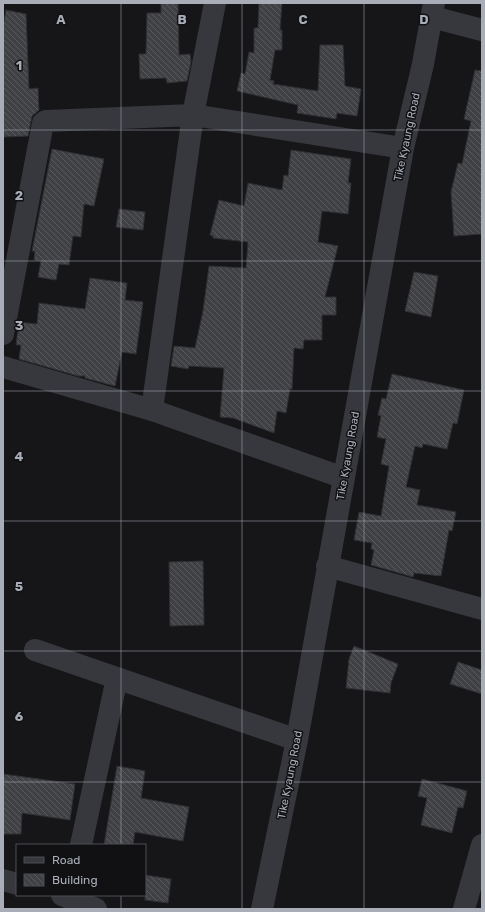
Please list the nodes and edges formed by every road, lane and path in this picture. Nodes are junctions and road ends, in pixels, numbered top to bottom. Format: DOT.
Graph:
graph roads {
  1 [pos="215,3"];
  2 [pos="433,10"];
  3 [pos="482,30"];
  4 [pos="193,115"];
  5 [pos="403,148"];
  6 [pos="3,334"];
  7 [pos="3,367"];
  8 [pos="152,410"];
  9 [pos="344,478"];
  10 [pos="327,566"];
  11 [pos="482,609"];
  12 [pos="35,650"];
  13 [pos="117,678"];
  14 [pos="297,740"];
  15 [pos="81,844"];
  16 [pos="482,845"];
  17 [pos="3,880"];
  18 [pos="16,884"];
  19 [pos="67,896"];
  20 [pos="96,909"];
  21 [pos="262,909"];
  22 [pos="464,909"];
  1 -- 4 [label="street"];
  2 -- 3 [label="street"];
  2 -- 5 [label="street, Tike Kyaung Road"];
  4 -- 5 [label="street"];
  4 -- 6 [label="street"];
  4 -- 8 [label="street"];
  5 -- 9 [label="street, Tike Kyaung Road"];
  7 -- 8 [label="street"];
  8 -- 9 [label="street"];
  9 -- 10 [label="street, Tike Kyaung Road"];
  10 -- 11 [label="street"];
  10 -- 14 [label="street, Tike Kyaung Road"];
  12 -- 13 [label="street"];
  13 -- 14 [label="street"];
  13 -- 15 [label="street"];
  14 -- 21 [label="street, Tike Kyaung Road"];
  16 -- 22 [label="street"];
  17 -- 18 [label="street"];
  19 -- 20 [label="street"];
}
